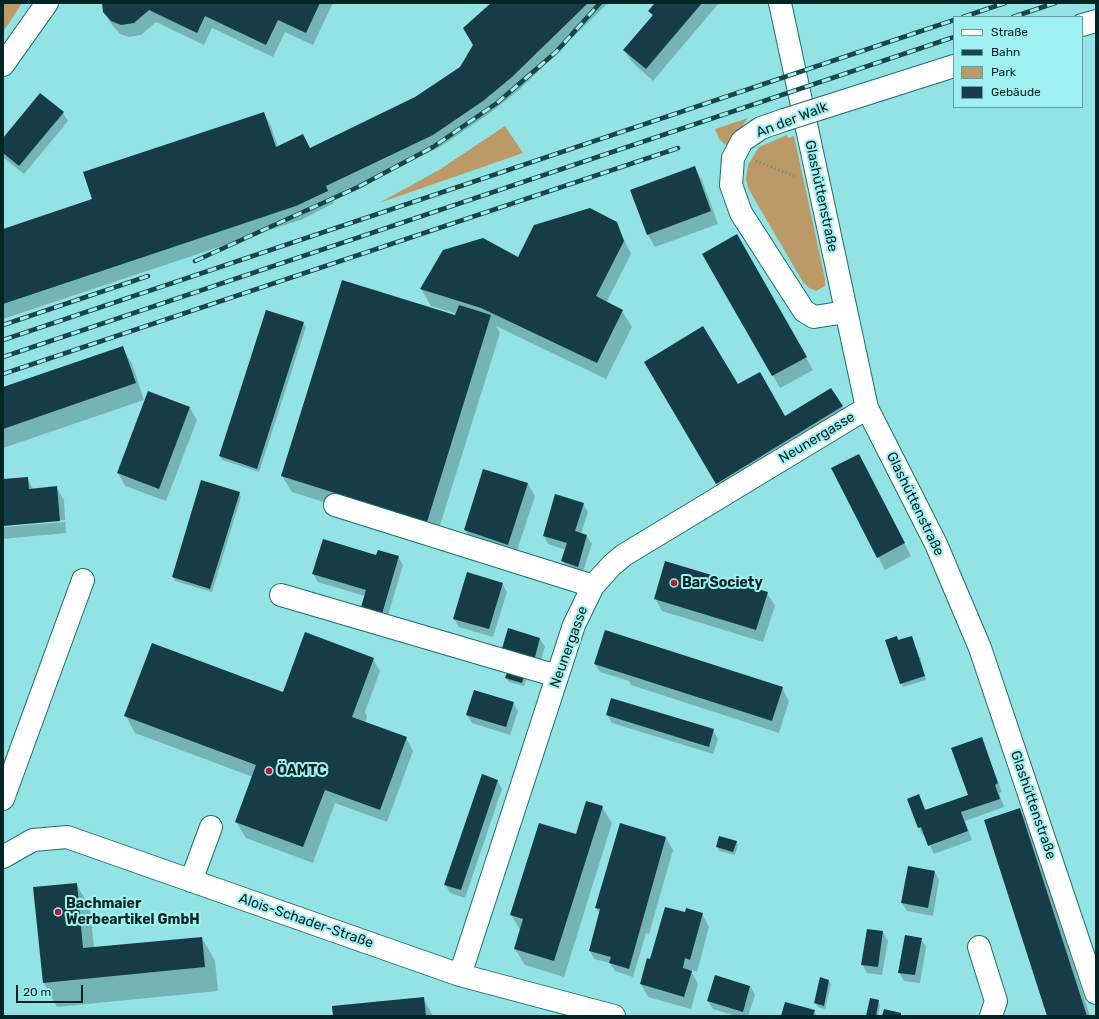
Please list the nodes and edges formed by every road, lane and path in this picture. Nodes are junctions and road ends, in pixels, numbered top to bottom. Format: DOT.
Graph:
graph roads {
  1 [pos="47,3"];
  2 [pos="780,3"];
  3 [pos="1096,21"];
  4 [pos="1083,25"];
  5 [pos="3,65"];
  6 [pos="953,66"];
  7 [pos="750,159"];
  8 [pos="797,177"];
  9 [pos="846,312"];
  10 [pos="867,408"];
  11 [pos="335,505"];
  12 [pos="83,580"];
  13 [pos="593,586"];
  14 [pos="281,595"];
  15 [pos="557,676"];
  16 [pos="3,799"];
  17 [pos="211,827"];
  18 [pos="3,857"];
  19 [pos="191,880"];
  20 [pos="979,947"];
  21 [pos="460,975"];
  22 [pos="1096,993"];
  23 [pos="614,1016"];
  24 [pos="991,1016"];
  1 -- 5 [label="street"];
  2 -- 9 [label="street, Glashüttenstraße"];
  3 -- 4 [label="street"];
  6 -- 9 [label="street, An der Walk, bridge"];
  7 -- 8 [label="path"];
  9 -- 10 [label="street, Glashüttenstraße"];
  10 -- 13 [label="street, Neunergasse"];
  10 -- 22 [label="street, Glashüttenstraße"];
  11 -- 13 [label="street"];
  12 -- 16 [label="street"];
  13 -- 15 [label="street, Neunergasse"];
  14 -- 15 [label="street"];
  15 -- 21 [label="street, Neunergasse"];
  17 -- 19 [label="street"];
  18 -- 19 [label="street, Alois-Schader-Straße"];
  19 -- 21 [label="street, Alois-Schader-Straße"];
  20 -- 24 [label="street"];
  21 -- 23 [label="street, Alois-Schader-Straße"];
}
